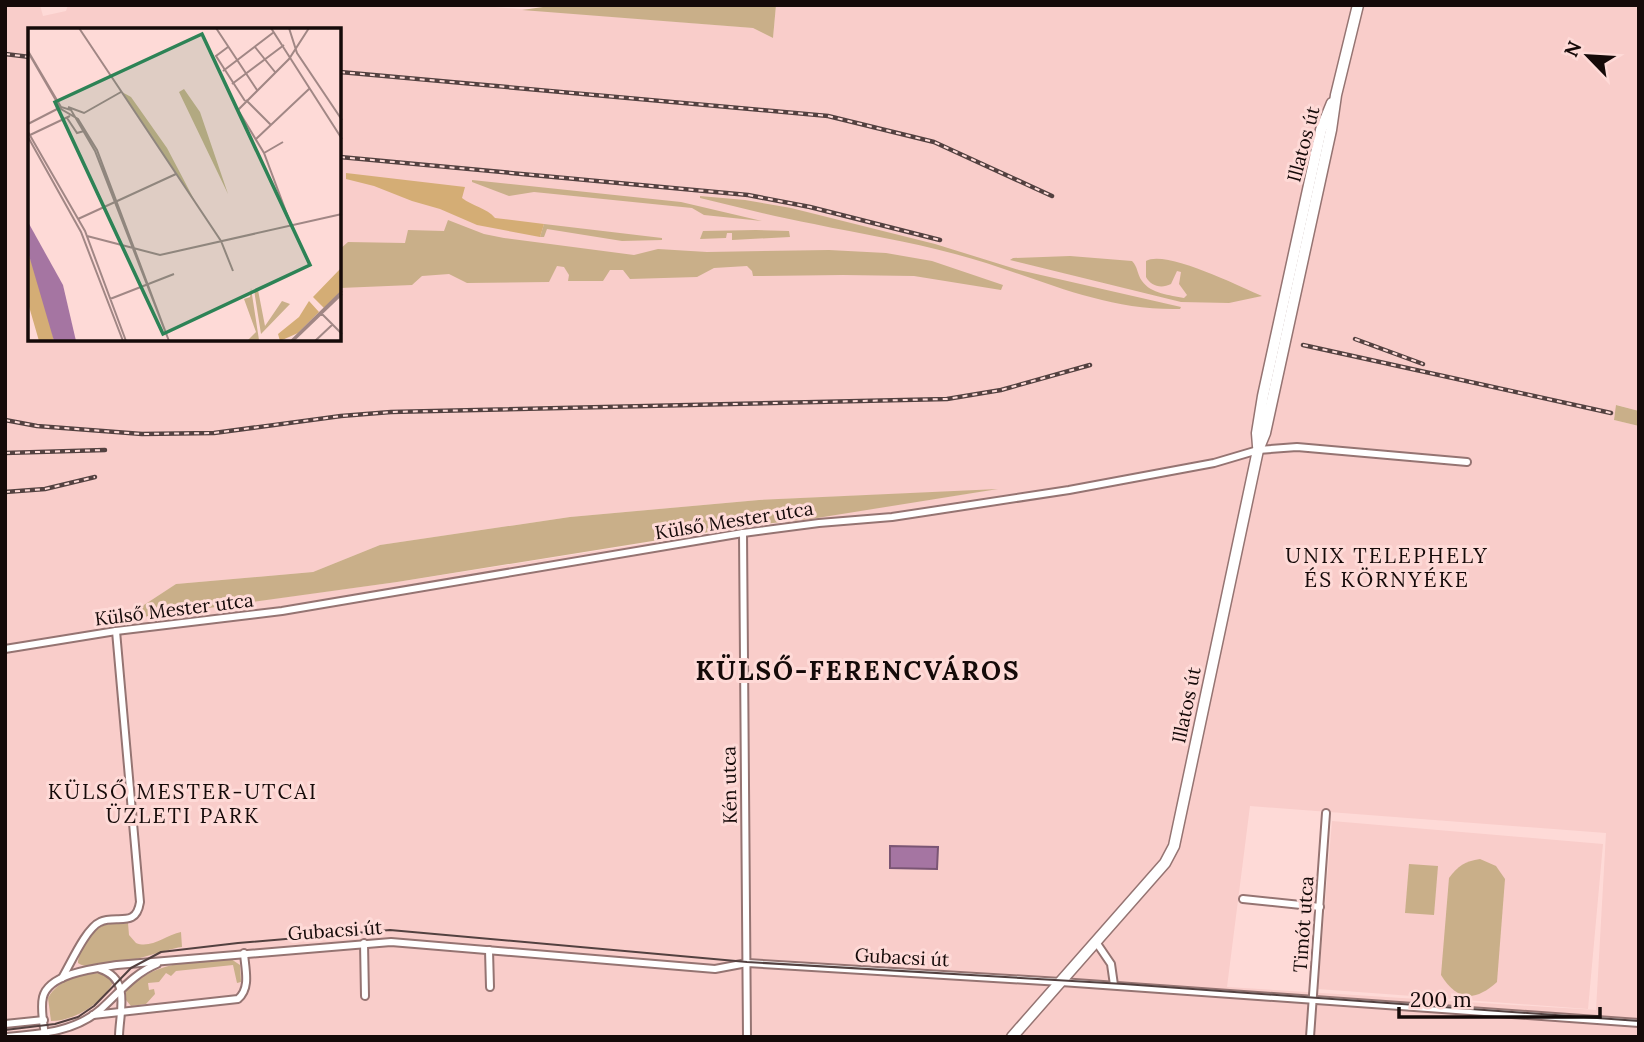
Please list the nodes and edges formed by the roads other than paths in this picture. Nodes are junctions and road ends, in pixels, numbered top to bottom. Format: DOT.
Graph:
graph roads {
  1 [pos="1358,5"];
  2 [pos="1258,450"];
  3 [pos="1467,462"];
  4 [pos="743,533"];
  5 [pos="116,631"];
  6 [pos="5,649"];
  7 [pos="1326,813"];
  8 [pos="1243,900"];
  9 [pos="1320,907"];
  10 [pos="1096,942"];
  11 [pos="364,943"];
  12 [pos="489,950"];
  13 [pos="244,953"];
  14 [pos="73,958"];
  15 [pos="165,961"];
  16 [pos="747,963"];
  17 [pos="98,968"];
  18 [pos="84,971"];
  19 [pos="62,978"];
  20 [pos="1061,982"];
  21 [pos="1114,985"];
  22 [pos="490,987"];
  23 [pos="120,988"];
  24 [pos="365,996"];
  25 [pos="1313,999"];
  26 [pos="122,1012"];
  27 [pos="93,1015"];
  28 [pos="44,1020"];
  29 [pos="1639,1023"];
  30 [pos="5,1024"];
  31 [pos="45,1035"];
  32 [pos="7,1037"];
  33 [pos="119,1037"];
  34 [pos="747,1037"];
  35 [pos="1012,1037"];
  36 [pos="1310,1037"];
  1 -- 2 [label="street, Illatos út"];
  2 -- 3 [label="street, Külső Mester utca"];
  2 -- 4 [label="street, Külső Mester utca"];
  2 -- 10 [label="street, Illatos út"];
  4 -- 5 [label="street, Külső Mester utca"];
  4 -- 16 [label="street, Kén utca"];
  5 -- 6 [label="street, Külső Mester utca"];
  5 -- 14 [label="street"];
  7 -- 9 [label="street, Timót utca"];
  8 -- 9 [label="street"];
  9 -- 25 [label="street, Timót utca"];
  10 -- 20 [label="street, Illatos út"];
  10 -- 21 [label="street"];
  11 -- 12 [label="street, Gubacsi út"];
  11 -- 13 [label="street, Gubacsi út"];
  11 -- 24 [label="street"];
  12 -- 16 [label="street, Gubacsi út"];
  12 -- 22 [label="street"];
  13 -- 15 [label="street, Gubacsi út"];
  13 -- 26 [label="street, Gubacsi út"];
  14 -- 18 [label="street"];
  14 -- 19 [label="street"];
  15 -- 17 [label="street, Gubacsi út"];
  15 -- 23 [label="street, Gubacsi út"];
  16 -- 20 [label="street, Gubacsi út"];
  16 -- 34 [label="street, Kén utca"];
  17 -- 18 [label="street, Gubacsi út"];
  17 -- 23 [label="street"];
  18 -- 19 [label="street, Gubacsi út"];
  19 -- 28 [label="street"];
  20 -- 21 [label="street, Gubacsi út"];
  20 -- 35 [label="street, Illatos út"];
  21 -- 25 [label="street, Gubacsi út"];
  23 -- 26 [label="street"];
  23 -- 27 [label="street, Gubacsi út"];
  25 -- 29 [label="street, Gubacsi út"];
  25 -- 36 [label="street, Timót utca"];
  26 -- 27 [label="street, Gubacsi út"];
  26 -- 33 [label="street"];
  27 -- 31 [label="street, Gubacsi út"];
  28 -- 30 [label="street"];
  28 -- 31 [label="street"];
  31 -- 32 [label="street, Gubacsi út"];
}
